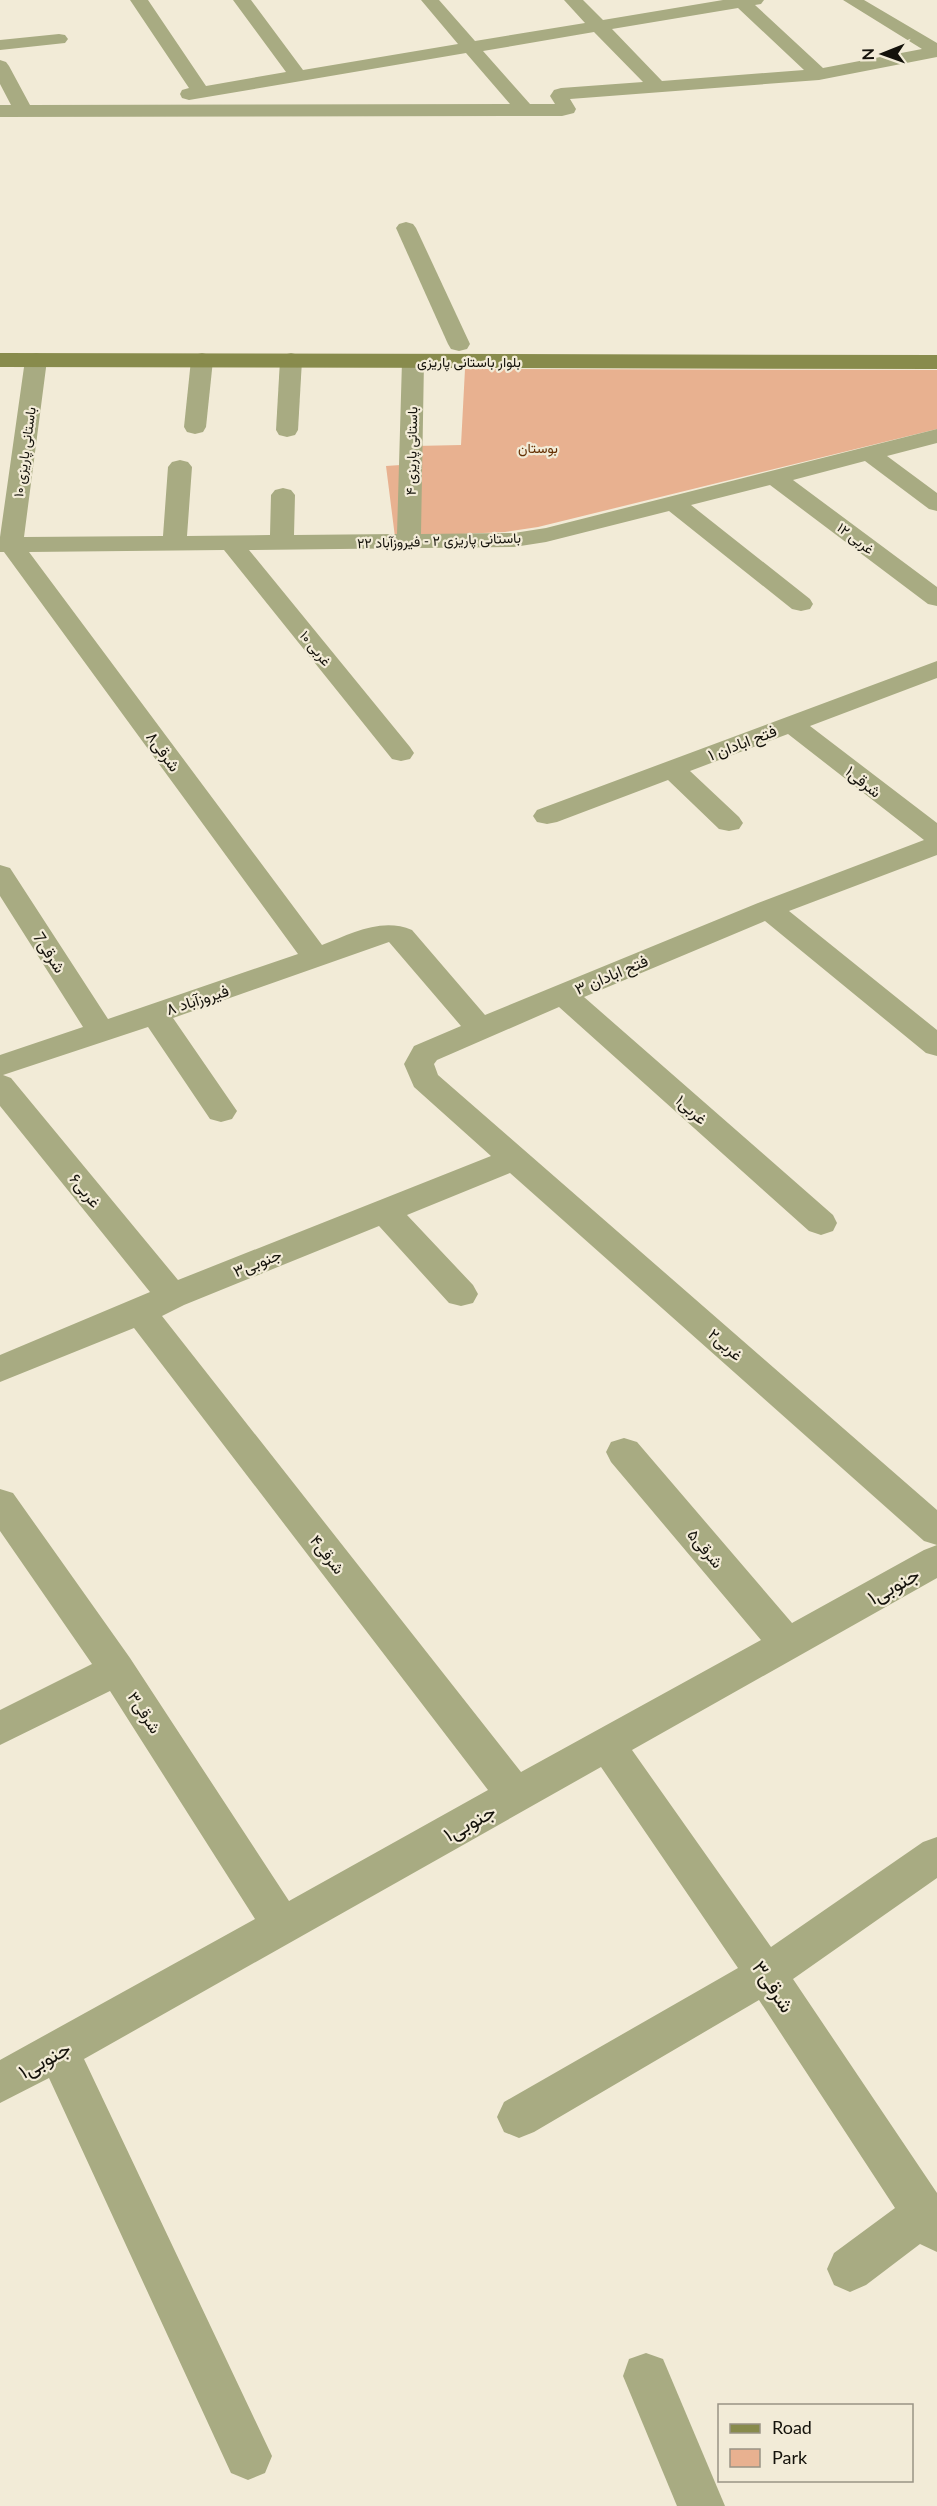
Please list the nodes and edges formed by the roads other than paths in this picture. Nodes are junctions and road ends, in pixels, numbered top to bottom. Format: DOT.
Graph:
graph roads {
  1 [pos="140,0"];
  2 [pos="242,0"];
  3 [pos="430,0"];
  4 [pos="573,0"];
  5 [pos="852,0"];
  6 [pos="745,1"];
  7 [pos="597,25"];
  8 [pos="59,39"];
  9 [pos="0,45"];
  10 [pos="470,46"];
  11 [pos="937,52"];
  12 [pos="0,66"];
  13 [pos="819,74"];
  14 [pos="298,76"];
  15 [pos="658,87"];
  16 [pos="201,92"];
  17 [pos="92,109"];
  18 [pos="23,110"];
  19 [pos="525,110"];
  20 [pos="0,111"];
  21 [pos="406,228"];
  22 [pos="0,344"];
  23 [pos="459,344"];
  24 [pos="937,344"];
  25 [pos="0,360"];
  26 [pos="36,360"];
  27 [pos="202,360"];
  28 [pos="291,360"];
  29 [pos="413,361"];
  30 [pos="937,362"];
  31 [pos="195,427"];
  32 [pos="287,430"];
  33 [pos="937,436"];
  34 [pos="869,453"];
  35 [pos="180,467"];
  36 [pos="774,477"];
  37 [pos="283,495"];
  38 [pos="673,503"];
  39 [pos="937,504"];
  40 [pos="409,542"];
  41 [pos="231,543"];
  42 [pos="282,543"];
  43 [pos="174,544"];
  44 [pos="6,545"];
  45 [pos="937,599"];
  46 [pos="801,604"];
  47 [pos="937,669"];
  48 [pos="912,678"];
  49 [pos="937,696"];
  50 [pos="791,724"];
  51 [pos="401,753"];
  52 [pos="672,769"];
  53 [pos="547,816"];
  54 [pos="729,823"];
  55 [pos="937,837"];
  56 [pos="937,845"];
  57 [pos="0,874"];
  58 [pos="768,909"];
  59 [pos="316,958"];
  60 [pos="563,995"];
  61 [pos="154,1013"];
  62 [pos="480,1029"];
  63 [pos="100,1030"];
  64 [pos="937,1046"];
  65 [pos="0,1066"];
  66 [pos="0,1085"];
  67 [pos="220,1111"];
  68 [pos="516,1158"];
  69 [pos="384,1211"];
  70 [pos="821,1223"];
  71 [pos="461,1294"];
  72 [pos="172,1296"];
  73 [pos="140,1312"];
  74 [pos="0,1369"];
  75 [pos="624,1452"];
  76 [pos="0,1503"];
  77 [pos="937,1531"];
  78 [pos="937,1560"];
  79 [pos="787,1644"];
  80 [pos="117,1669"];
  81 [pos="0,1729"];
  82 [pos="607,1745"];
  83 [pos="516,1796"];
  84 [pos="937,1855"];
  85 [pos="282,1926"];
  86 [pos="766,1974"];
  87 [pos="58,2051"];
  88 [pos="0,2083"];
  89 [pos="519,2117"];
  90 [pos="931,2222"];
  91 [pos="850,2269"];
  92 [pos="646,2376"];
  93 [pos="248,2456"];
  94 [pos="701,2506"];
  1 -- 16 [label="street"];
  2 -- 14 [label="street"];
  3 -- 10 [label="street"];
  4 -- 7 [label="street"];
  5 -- 11 [label="street"];
  6 -- 7 [label="street"];
  6 -- 13 [label="street"];
  7 -- 10 [label="street"];
  7 -- 15 [label="street"];
  8 -- 9 [label="street"];
  10 -- 14 [label="street"];
  10 -- 19 [label="street"];
  11 -- 13 [label="street"];
  12 -- 18 [label="street"];
  13 -- 15 [label="street"];
  14 -- 16 [label="street"];
  15 -- 19 [label="street"];
  16 -- 17 [label="street"];
  17 -- 18 [label="street"];
  17 -- 19 [label="street"];
  18 -- 20 [label="street"];
  21 -- 23 [label="street"];
  22 -- 23 [label="main road, بلوار باستانی پاریزی"];
  23 -- 24 [label="main road, بلوار باستانی پاریزی"];
  25 -- 26 [label="main road, بلوار باستانی پاریزی"];
  26 -- 27 [label="main road, بلوار باستانی پاریزی"];
  26 -- 44 [label="street, باستانی پاریزی ۱۰"];
  27 -- 28 [label="main road, بلوار باستانی پاریزی"];
  27 -- 31 [label="street"];
  28 -- 29 [label="main road, بلوار باستانی پاریزی"];
  28 -- 32 [label="street"];
  29 -- 30 [label="main road, بلوار باستانی پاریزی"];
  29 -- 40 [label="street, باستانی پاریزی ۴"];
  33 -- 34 [label="street, باستانی پاریزی ۲ - فیروزآباد ۲۲"];
  34 -- 36 [label="street, باستانی پاریزی ۲ - فیروزآباد ۲۲"];
  34 -- 39 [label="street"];
  35 -- 43 [label="street"];
  36 -- 38 [label="street, باستانی پاریزی ۲ - فیروزآباد ۲۲"];
  36 -- 45 [label="street, غربی ۱۲"];
  37 -- 42 [label="street"];
  38 -- 40 [label="street, باستانی پاریزی ۲ - فیروزآباد ۲۲"];
  38 -- 46 [label="street"];
  40 -- 42 [label="street, باستانی پاریزی ۲ - فیروزآباد ۲۲"];
  41 -- 42 [label="street, باستانی پاریزی ۲ - فیروزآباد ۲۲"];
  41 -- 43 [label="street, باستانی پاریزی ۲ - فیروزآباد ۲۲"];
  41 -- 51 [label="street, غربی ۱۰"];
  43 -- 44 [label="street, باستانی پاریزی ۲ - فیروزآباد ۲۲"];
  44 -- 59 [label="street, شرقی۸"];
  47 -- 48 [label="street, فتح ابادان ۱"];
  48 -- 49 [label="street"];
  48 -- 50 [label="street, فتح ابادان ۱"];
  50 -- 52 [label="street, فتح ابادان ۱"];
  50 -- 55 [label="street, شرقی۱"];
  52 -- 53 [label="street, فتح ابادان ۱"];
  52 -- 54 [label="street"];
  56 -- 58 [label="street, فتح ابادان ۳"];
  57 -- 63 [label="street, شرقی7"];
  58 -- 60 [label="street, فتح ابادان ۳"];
  58 -- 64 [label="street"];
  59 -- 61 [label="street, فیروزآباد ۸"];
  59 -- 62 [label="street, فیروزآباد ۸"];
  60 -- 62 [label="street, فتح ابادان ۳"];
  60 -- 70 [label="street, غربی۱"];
  61 -- 63 [label="street, فیروزآباد ۸"];
  61 -- 67 [label="street"];
  62 -- 68 [label="street, فتح ابادان ۳"];
  63 -- 65 [label="street, فیروزآباد ۸"];
  66 -- 72 [label="street, غربی۶"];
  68 -- 69 [label="street, جنوبی۳"];
  68 -- 77 [label="street, غربی۲"];
  69 -- 71 [label="street"];
  69 -- 72 [label="street, جنوبی۳"];
  72 -- 73 [label="street, جنوبی۳"];
  73 -- 74 [label="street, جنوبی۳"];
  73 -- 83 [label="street, شرقی۴"];
  75 -- 79 [label="street, شرقی۵"];
  76 -- 80 [label="street, شرقی۳"];
  78 -- 79 [label="street, جنوبی۱"];
  79 -- 82 [label="street, جنوبی۱"];
  80 -- 81 [label="street"];
  80 -- 85 [label="street, شرقی۳"];
  82 -- 83 [label="street, جنوبی۱"];
  82 -- 86 [label="street, شرقی۳"];
  83 -- 85 [label="street, جنوبی۱"];
  84 -- 86 [label="street"];
  85 -- 87 [label="street, جنوبی۱"];
  86 -- 89 [label="street"];
  86 -- 90 [label="street, شرقی۳"];
  87 -- 88 [label="street, جنوبی۱"];
  87 -- 93 [label="street"];
  90 -- 91 [label="street"];
  92 -- 94 [label="street"];
}
